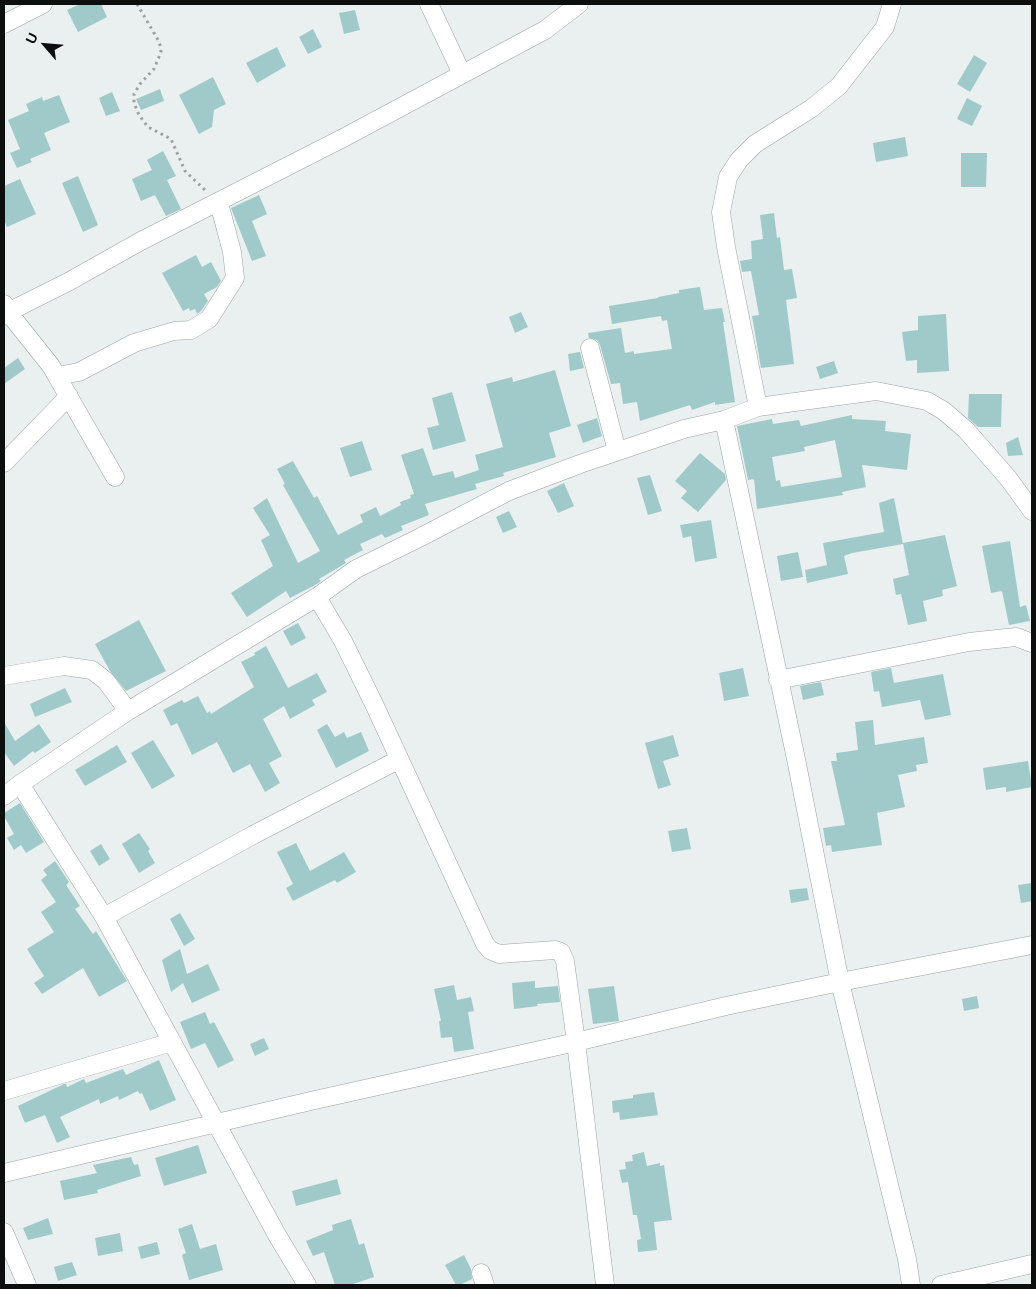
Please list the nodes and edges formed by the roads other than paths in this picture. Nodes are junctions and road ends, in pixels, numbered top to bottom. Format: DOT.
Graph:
graph roads {
  1 [pos="43,4"];
  2 [pos="429,4"];
  3 [pos="579,4"];
  4 [pos="892,4"];
  5 [pos="4,24"];
  6 [pos="462,74"];
  7 [pos="219,203"];
  8 [pos="5,310"];
  9 [pos="590,348"];
  10 [pos="57,376"];
  11 [pos="69,396"];
  12 [pos="758,407"];
  13 [pos="724,420"];
  14 [pos="617,451"];
  15 [pos="4,463"];
  16 [pos="115,477"];
  17 [pos="1032,510"];
  18 [pos="317,597"];
  19 [pos="1032,643"];
  20 [pos="4,676"];
  21 [pos="778,680"];
  22 [pos="128,711"];
  23 [pos="398,760"];
  24 [pos="20,784"];
  25 [pos="4,796"];
  26 [pos="104,916"];
  27 [pos="1032,945"];
  28 [pos="840,982"];
  29 [pos="172,1042"];
  30 [pos="576,1042"];
  31 [pos="4,1091"];
  32 [pos="216,1123"];
  33 [pos="4,1173"];
  34 [pos="4,1232"];
  35 [pos="1032,1264"];
  36 [pos="27,1285"];
  37 [pos="307,1285"];
  38 [pos="605,1285"];
  39 [pos="911,1285"];
  40 [pos="941,1285"];
  1 -- 5 [label="street"];
  2 -- 6 [label="street"];
  3 -- 6 [label="street"];
  4 -- 12 [label="street"];
  6 -- 7 [label="street"];
  7 -- 8 [label="street"];
  7 -- 10 [label="street"];
  8 -- 10 [label="street"];
  9 -- 14 [label="street"];
  10 -- 11 [label="street"];
  11 -- 15 [label="street"];
  11 -- 16 [label="street"];
  12 -- 13 [label="street"];
  12 -- 17 [label="street"];
  13 -- 14 [label="street"];
  13 -- 21 [label="street"];
  14 -- 18 [label="street"];
  18 -- 22 [label="street"];
  18 -- 23 [label="street"];
  19 -- 21 [label="street"];
  20 -- 22 [label="street"];
  21 -- 28 [label="street"];
  22 -- 24 [label="street"];
  23 -- 26 [label="street"];
  23 -- 30 [label="street"];
  24 -- 25 [label="street"];
  24 -- 26 [label="street"];
  26 -- 29 [label="street"];
  27 -- 28 [label="street"];
  28 -- 30 [label="street"];
  28 -- 39 [label="street"];
  29 -- 31 [label="street"];
  29 -- 32 [label="street"];
  30 -- 32 [label="street"];
  30 -- 38 [label="street"];
  32 -- 33 [label="street"];
  32 -- 37 [label="street"];
  34 -- 36 [label="street"];
  35 -- 40 [label="street"];
}
